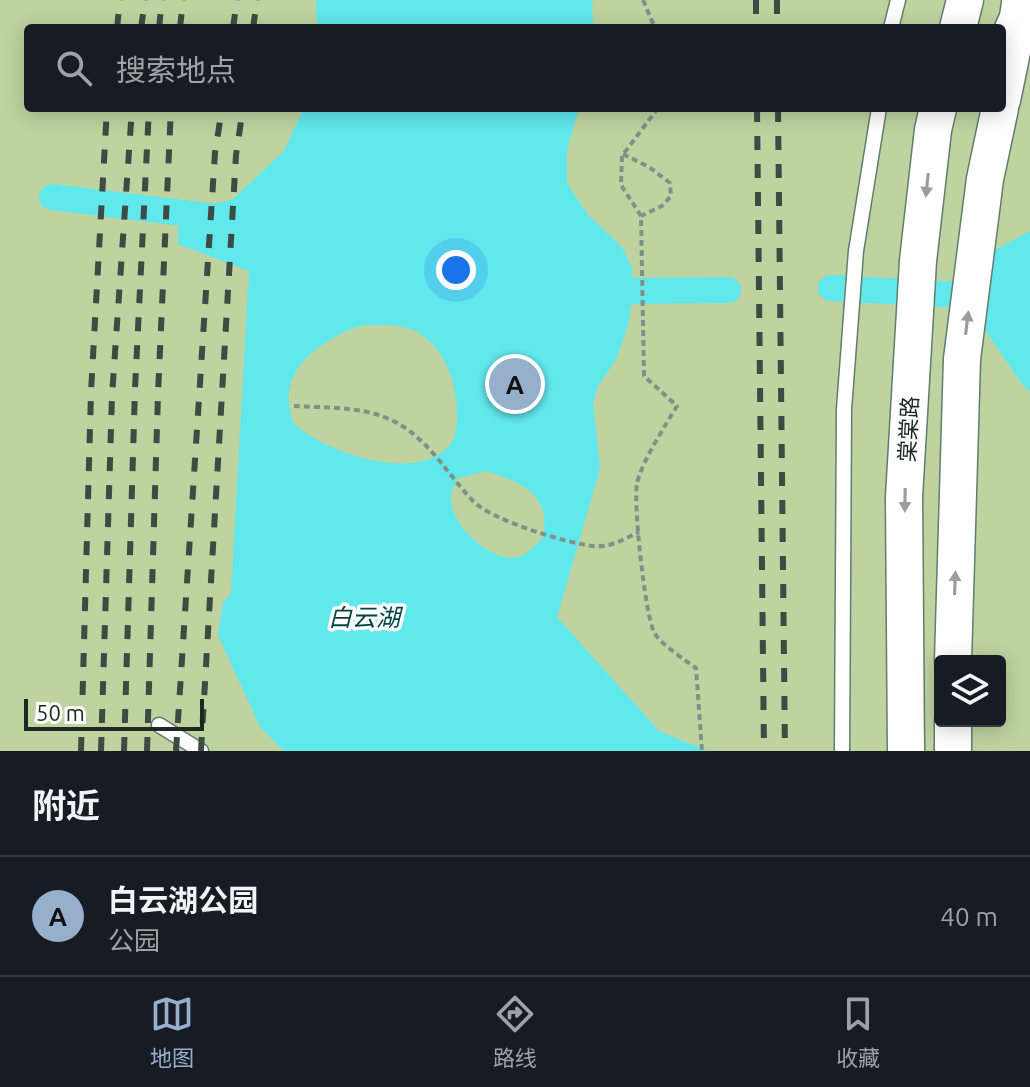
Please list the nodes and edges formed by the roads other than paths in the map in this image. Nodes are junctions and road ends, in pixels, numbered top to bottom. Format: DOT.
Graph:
graph roads {
  1 [pos="898,0"];
  2 [pos="965,0"];
  3 [pos="1022,11"];
  4 [pos="892,24"];
  5 [pos="959,24"];
  6 [pos="1006,82"];
  7 [pos="878,112"];
  8 [pos="937,112"];
  9 [pos="999,112"];
  10 [pos="953,655"];
  11 [pos="159,725"];
  12 [pos="953,727"];
  13 [pos="201,751"];
  14 [pos="842,751"];
  15 [pos="906,751"];
  16 [pos="953,751"];
  1 -- 4 [label="lane"];
  2 -- 5 [label="street"];
  3 -- 6 [label="street"];
  7 -- 14 [label="lane"];
  8 -- 15 [label="street, 棠棠路, one-way"];
  10 -- 9 [label="street, one-way"];
  11 -- 13 [label="lane"];
  12 -- 16 [label="street"];
}
